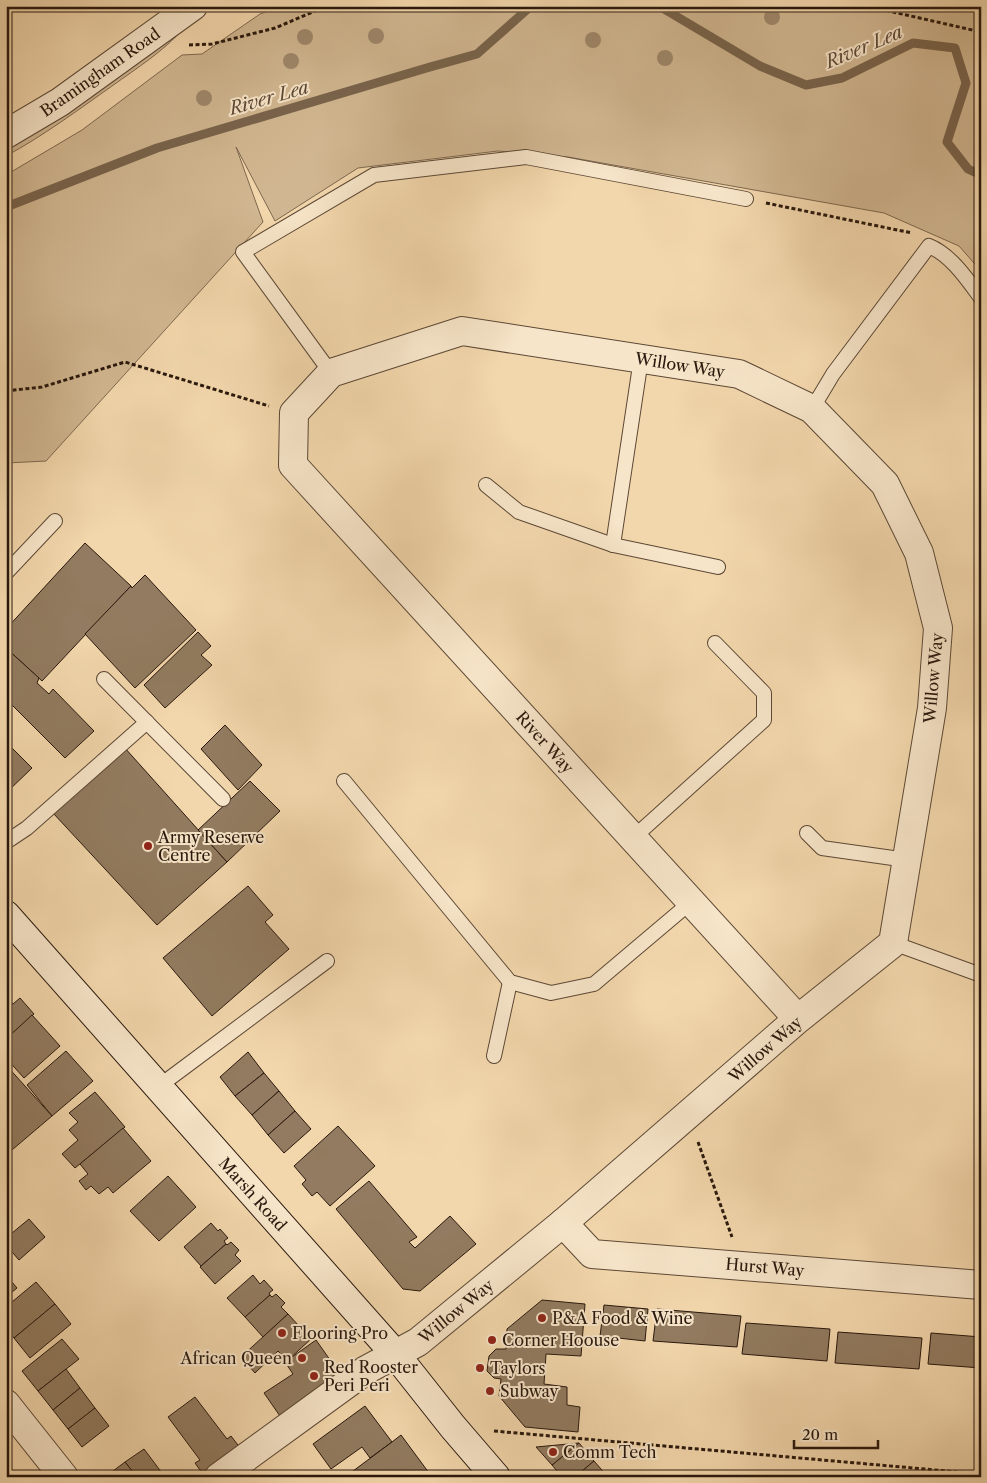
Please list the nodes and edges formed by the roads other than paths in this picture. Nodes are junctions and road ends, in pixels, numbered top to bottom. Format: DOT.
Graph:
graph roads {
  1 [pos="193,6"];
  2 [pos="6,134"];
  3 [pos="746,199"];
  4 [pos="981,298"];
  5 [pos="641,359"];
  6 [pos="331,373"];
  7 [pos="812,409"];
  8 [pos="292,466"];
  9 [pos="486,485"];
  10 [pos="55,521"];
  11 [pos="613,545"];
  12 [pos="718,567"];
  13 [pos="6,573"];
  14 [pos="714,643"];
  15 [pos="104,679"];
  16 [pos="147,722"];
  17 [pos="344,781"];
  18 [pos="223,799"];
  19 [pos="806,833"];
  20 [pos="633,838"];
  21 [pos="6,842"];
  22 [pos="907,860"];
  23 [pos="691,902"];
  24 [pos="6,915"];
  25 [pos="893,943"];
  26 [pos="327,961"];
  27 [pos="981,975"];
  28 [pos="510,982"];
  29 [pos="798,1019"];
  30 [pos="494,1056"];
  31 [pos="158,1087"];
  32 [pos="562,1223"];
  33 [pos="981,1285"];
  34 [pos="396,1355"];
  35 [pos="6,1404"];
  36 [pos="64,1477"];
  37 [pos="219,1477"];
  38 [pos="496,1477"];
  1 -- 2 [label="street, Bramingham Road"];
  3 -- 6 [label="lane"];
  4 -- 7 [label="lane"];
  5 -- 6 [label="street, Willow Way"];
  5 -- 7 [label="street, Willow Way"];
  5 -- 11 [label="lane"];
  6 -- 8 [label="street, Willow Way"];
  7 -- 22 [label="street, Willow Way"];
  8 -- 20 [label="street, River Way"];
  9 -- 11 [label="lane"];
  10 -- 13 [label="lane"];
  11 -- 12 [label="lane"];
  14 -- 20 [label="lane"];
  15 -- 16 [label="lane"];
  16 -- 18 [label="lane"];
  16 -- 21 [label="lane"];
  17 -- 28 [label="lane"];
  19 -- 22 [label="lane"];
  20 -- 23 [label="street, River Way"];
  22 -- 25 [label="street, Willow Way"];
  23 -- 28 [label="lane"];
  23 -- 29 [label="street, River Way"];
  24 -- 31 [label="street, Marsh Road"];
  25 -- 27 [label="lane"];
  25 -- 29 [label="street, Willow Way"];
  26 -- 31 [label="lane"];
  28 -- 30 [label="lane"];
  29 -- 32 [label="street, Willow Way"];
  31 -- 34 [label="street, Marsh Road"];
  32 -- 33 [label="street, Hurst Way"];
  32 -- 34 [label="street, Willow Way"];
  34 -- 37 [label="street, Willow Way"];
  34 -- 38 [label="street, Marsh Road"];
  35 -- 36 [label="street"];
}
